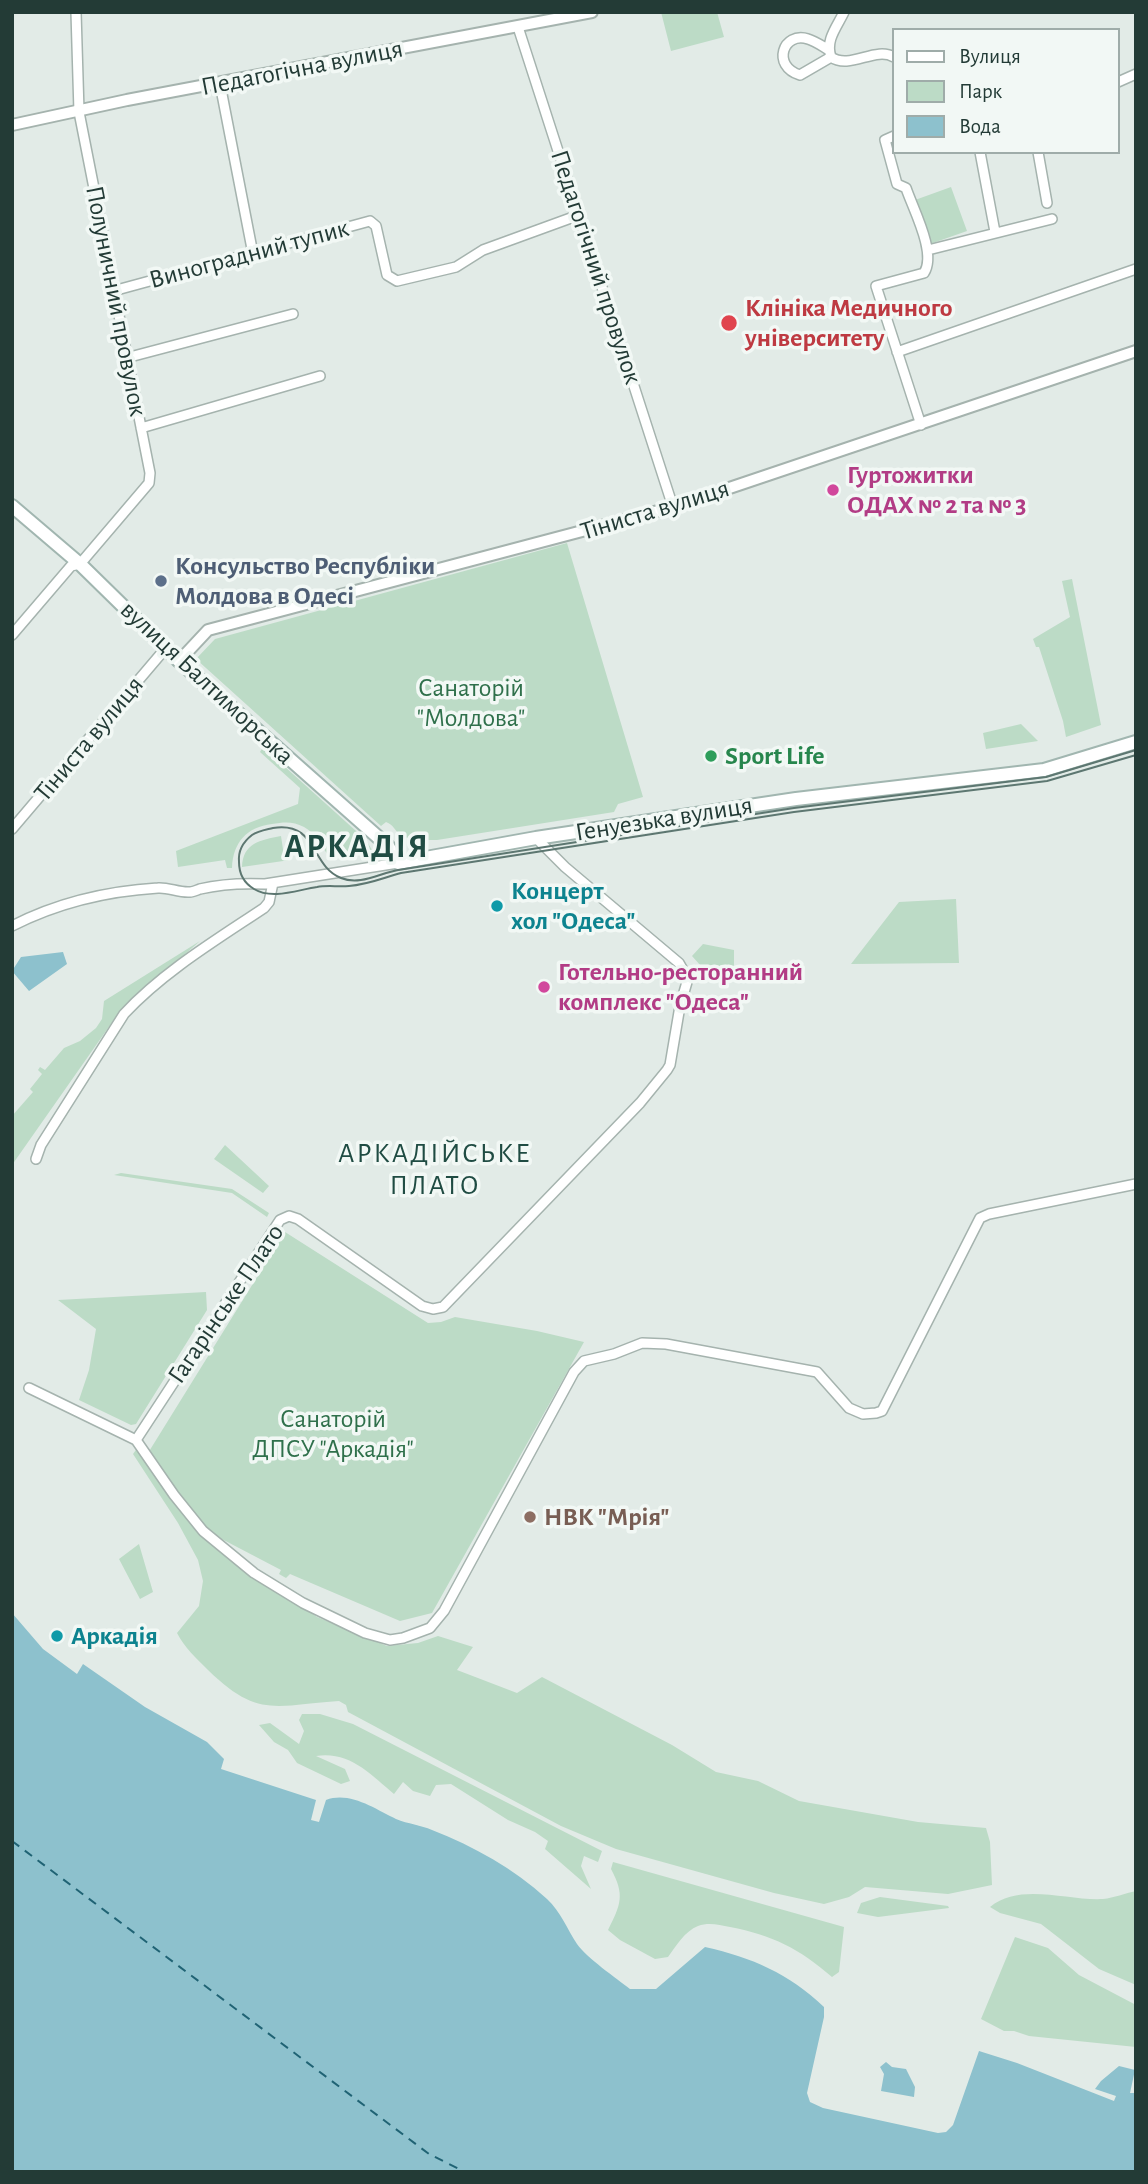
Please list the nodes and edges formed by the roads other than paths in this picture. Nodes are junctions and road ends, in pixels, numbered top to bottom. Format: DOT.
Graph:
graph roads {
  1 [pos="76,12"];
  2 [pos="592,12"];
  3 [pos="844,12"];
  4 [pos="519,27"];
  5 [pos="830,53"];
  6 [pos="892,55"];
  7 [pos="220,85"];
  8 [pos="79,112"];
  9 [pos="12,125"];
  10 [pos="892,137"];
  11 [pos="980,154"];
  12 [pos="1038,154"];
  13 [pos="1047,203"];
  14 [pos="579,215"];
  15 [pos="1052,219"];
  16 [pos="995,232"];
  17 [pos="928,250"];
  18 [pos="253,254"];
  19 [pos="1136,269"];
  20 [pos="113,291"];
  21 [pos="293,314"];
  22 [pos="1136,351"];
  23 [pos="897,352"];
  24 [pos="127,358"];
  25 [pos="320,376"];
  26 [pos="921,425"];
  27 [pos="141,428"];
  28 [pos="12,506"];
  29 [pos="673,507"];
  30 [pos="80,564"];
  31 [pos="12,635"];
  32 [pos="165,649"];
  33 [pos="179,661"];
  34 [pos="1136,742"];
  35 [pos="12,829"];
  36 [pos="536,838"];
  37 [pos="398,863"];
  38 [pos="269,884"];
  39 [pos="12,926"];
  40 [pos="36,1159"];
  41 [pos="1136,1184"];
  42 [pos="29,1388"];
  43 [pos="136,1440"];
  1 -- 8 [label="street, Полуничний провулок"];
  2 -- 4 [label="street, Педагогічна вулиця"];
  3 -- 5 [label="street"];
  4 -- 7 [label="street, Педагогічна вулиця"];
  4 -- 14 [label="street, Педагогічний провулок"];
  5 -- 5 [label="street"];
  5 -- 6 [label="street"];
  7 -- 8 [label="street, Педагогічна вулиця"];
  7 -- 18 [label="street"];
  8 -- 9 [label="street, Педагогічна вулиця"];
  8 -- 20 [label="street, Полуничний провулок"];
  10 -- 17 [label="street"];
  11 -- 16 [label="street"];
  12 -- 13 [label="street"];
  14 -- 18 [label="street, Виноградний тупик"];
  14 -- 29 [label="street, Педагогічний провулок"];
  15 -- 16 [label="street"];
  16 -- 17 [label="street"];
  17 -- 23 [label="street"];
  18 -- 20 [label="street, Виноградний тупик"];
  19 -- 23 [label="street"];
  20 -- 24 [label="street, Полуничний провулок"];
  21 -- 24 [label="street"];
  22 -- 26 [label="street, Тіниста вулиця"];
  23 -- 26 [label="street"];
  24 -- 27 [label="street, Полуничний провулок"];
  25 -- 27 [label="street"];
  26 -- 29 [label="street, Тіниста вулиця"];
  27 -- 30 [label="street, Полуничний провулок"];
  28 -- 30 [label="main road, вулиця Балтиморська"];
  29 -- 33 [label="street, Тіниста вулиця"];
  30 -- 31 [label="street, Полуничний провулок"];
  30 -- 32 [label="main road, вулиця Балтиморська"];
  32 -- 33 [label="main road, вулиця Балтиморська"];
  32 -- 35 [label="street, Тіниста вулиця"];
  33 -- 37 [label="main road, вулиця Балтиморська"];
  34 -- 36 [label="main road, Генуезька вулиця"];
  36 -- 37 [label="main road, Генуезька вулиця"];
  36 -- 43 [label="street, Гагарінське Плато"];
  37 -- 38 [label="street, Генуезька вулиця"];
  38 -- 39 [label="street, Генуезька вулиця"];
  38 -- 40 [label="street"];
  41 -- 43 [label="street"];
  42 -- 43 [label="street"];
}
